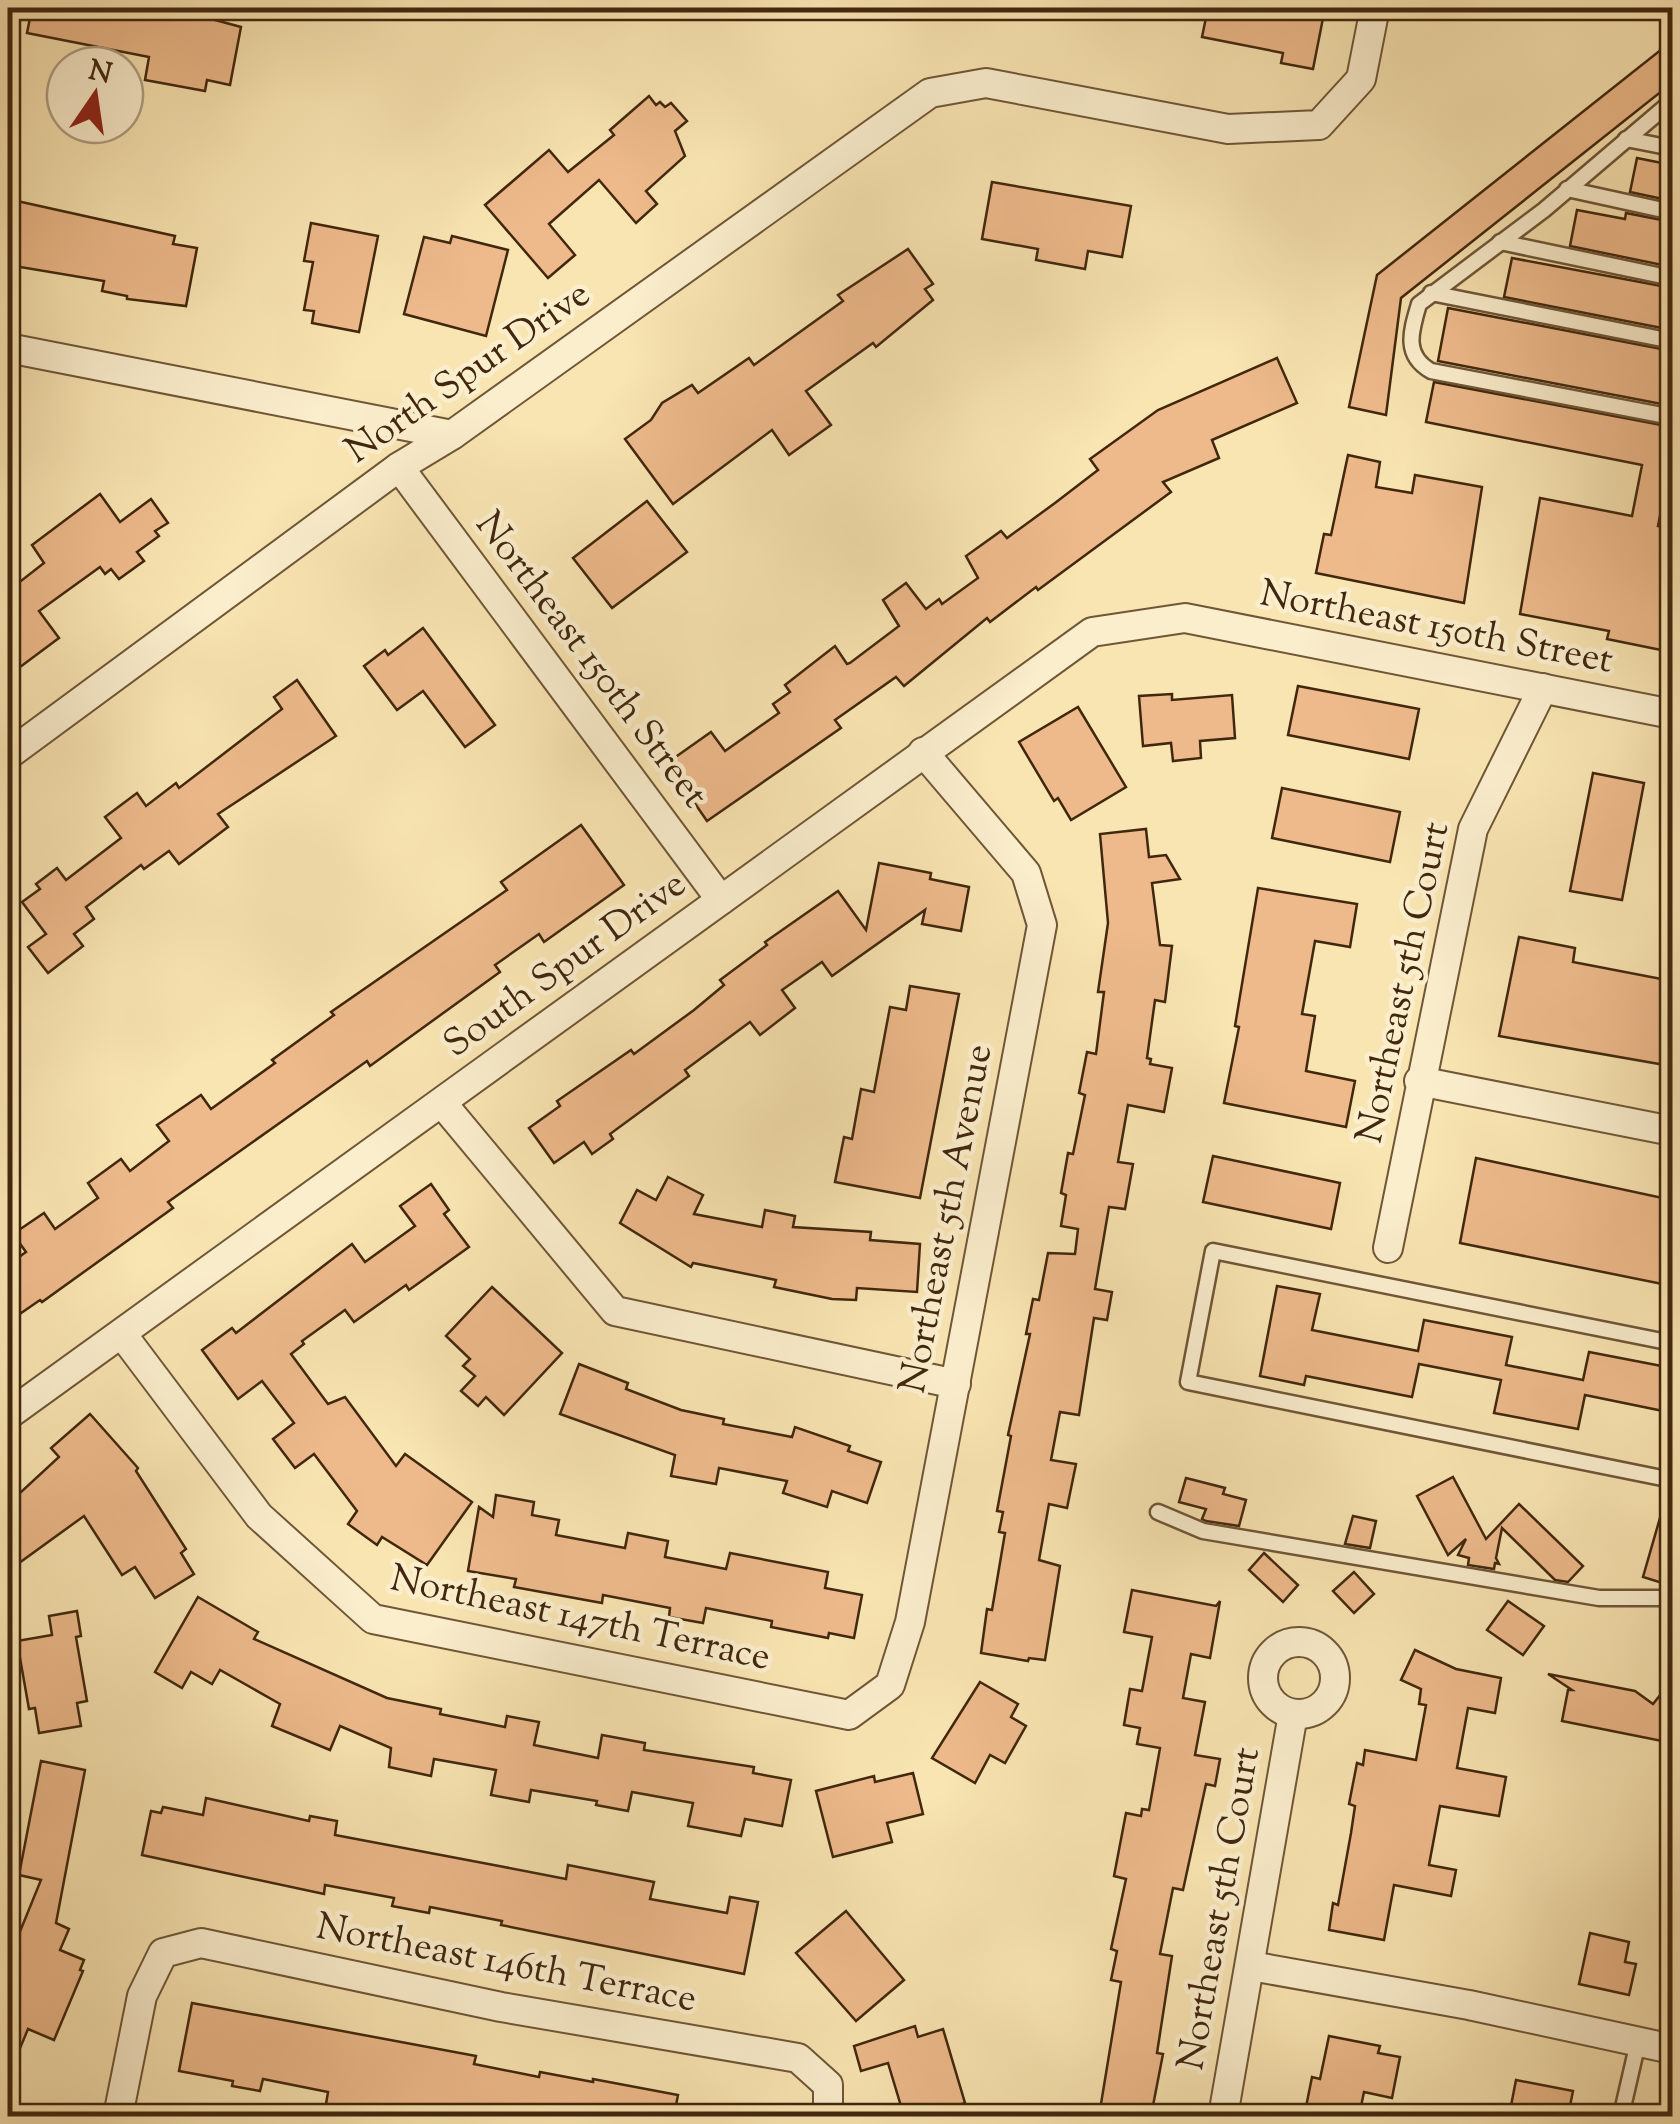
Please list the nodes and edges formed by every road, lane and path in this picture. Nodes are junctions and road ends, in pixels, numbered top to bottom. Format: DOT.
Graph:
graph roads {
  1 [pos="1375,8"];
  2 [pos="1672,101"];
  3 [pos="1626,139"];
  4 [pos="1672,148"];
  5 [pos="1568,189"];
  6 [pos="1672,212"];
  7 [pos="1500,242"];
  8 [pos="1672,278"];
  9 [pos="1430,293"];
  10 [pos="1672,341"];
  11 [pos="8,348"];
  12 [pos="1672,418"];
  13 [pos="452,435"];
  14 [pos="398,467"];
  15 [pos="1185,618"];
  16 [pos="1543,688"];
  17 [pos="1672,714"];
  18 [pos="923,752"];
  19 [pos="8,756"];
  20 [pos="721,900"];
  21 [pos="1420,1081"];
  22 [pos="442,1103"];
  23 [pos="1672,1131"];
  24 [pos="1388,1248"];
  25 [pos="122,1334"];
  26 [pos="1672,1342"];
  27 [pos="956,1384"];
  28 [pos="8,1414"];
  29 [pos="1672,1480"];
  30 [pos="1158,1512"];
  31 [pos="1672,1598"];
  32 [pos="1293,1714"];
  33 [pos="849,1715"];
  34 [pos="1251,1966"];
  35 [pos="1638,2042"];
  36 [pos="1672,2049"];
  37 [pos="118,2116"];
  38 [pos="828,2116"];
  39 [pos="1223,2116"];
  40 [pos="1621,2116"];
  1 -- 13 [label="street, North Spur Drive"];
  2 -- 3 [label="lane"];
  3 -- 4 [label="lane"];
  3 -- 5 [label="lane"];
  5 -- 6 [label="lane"];
  5 -- 7 [label="lane"];
  7 -- 8 [label="lane"];
  7 -- 9 [label="lane"];
  9 -- 10 [label="lane"];
  9 -- 12 [label="lane"];
  11 -- 13 [label="street"];
  13 -- 14 [label="street, North Spur Drive"];
  14 -- 19 [label="street, North Spur Drive"];
  14 -- 20 [label="street, Northeast 150th Street"];
  15 -- 16 [label="street, Northeast 150th Street"];
  15 -- 18 [label="street, South Spur Drive"];
  16 -- 17 [label="street, Northeast 150th Street"];
  16 -- 21 [label="street, Northeast 5th Court"];
  18 -- 20 [label="street, South Spur Drive"];
  18 -- 27 [label="street, Northeast 5th Avenue"];
  20 -- 22 [label="street, South Spur Drive"];
  21 -- 23 [label="street"];
  21 -- 24 [label="street, Northeast 5th Court"];
  22 -- 25 [label="street, South Spur Drive"];
  22 -- 27 [label="street"];
  25 -- 28 [label="street, South Spur Drive"];
  25 -- 33 [label="street, Northeast 147th Terrace"];
  26 -- 29 [label="lane"];
  27 -- 33 [label="street, Northeast 5th Avenue"];
  30 -- 31 [label="lane"];
  32 -- 34 [label="street, Northeast 5th Court"];
  34 -- 35 [label="street"];
  34 -- 39 [label="street, Northeast 5th Court"];
  35 -- 36 [label="street"];
  35 -- 40 [label="lane"];
  37 -- 38 [label="street, Northeast 146th Terrace"];
}
